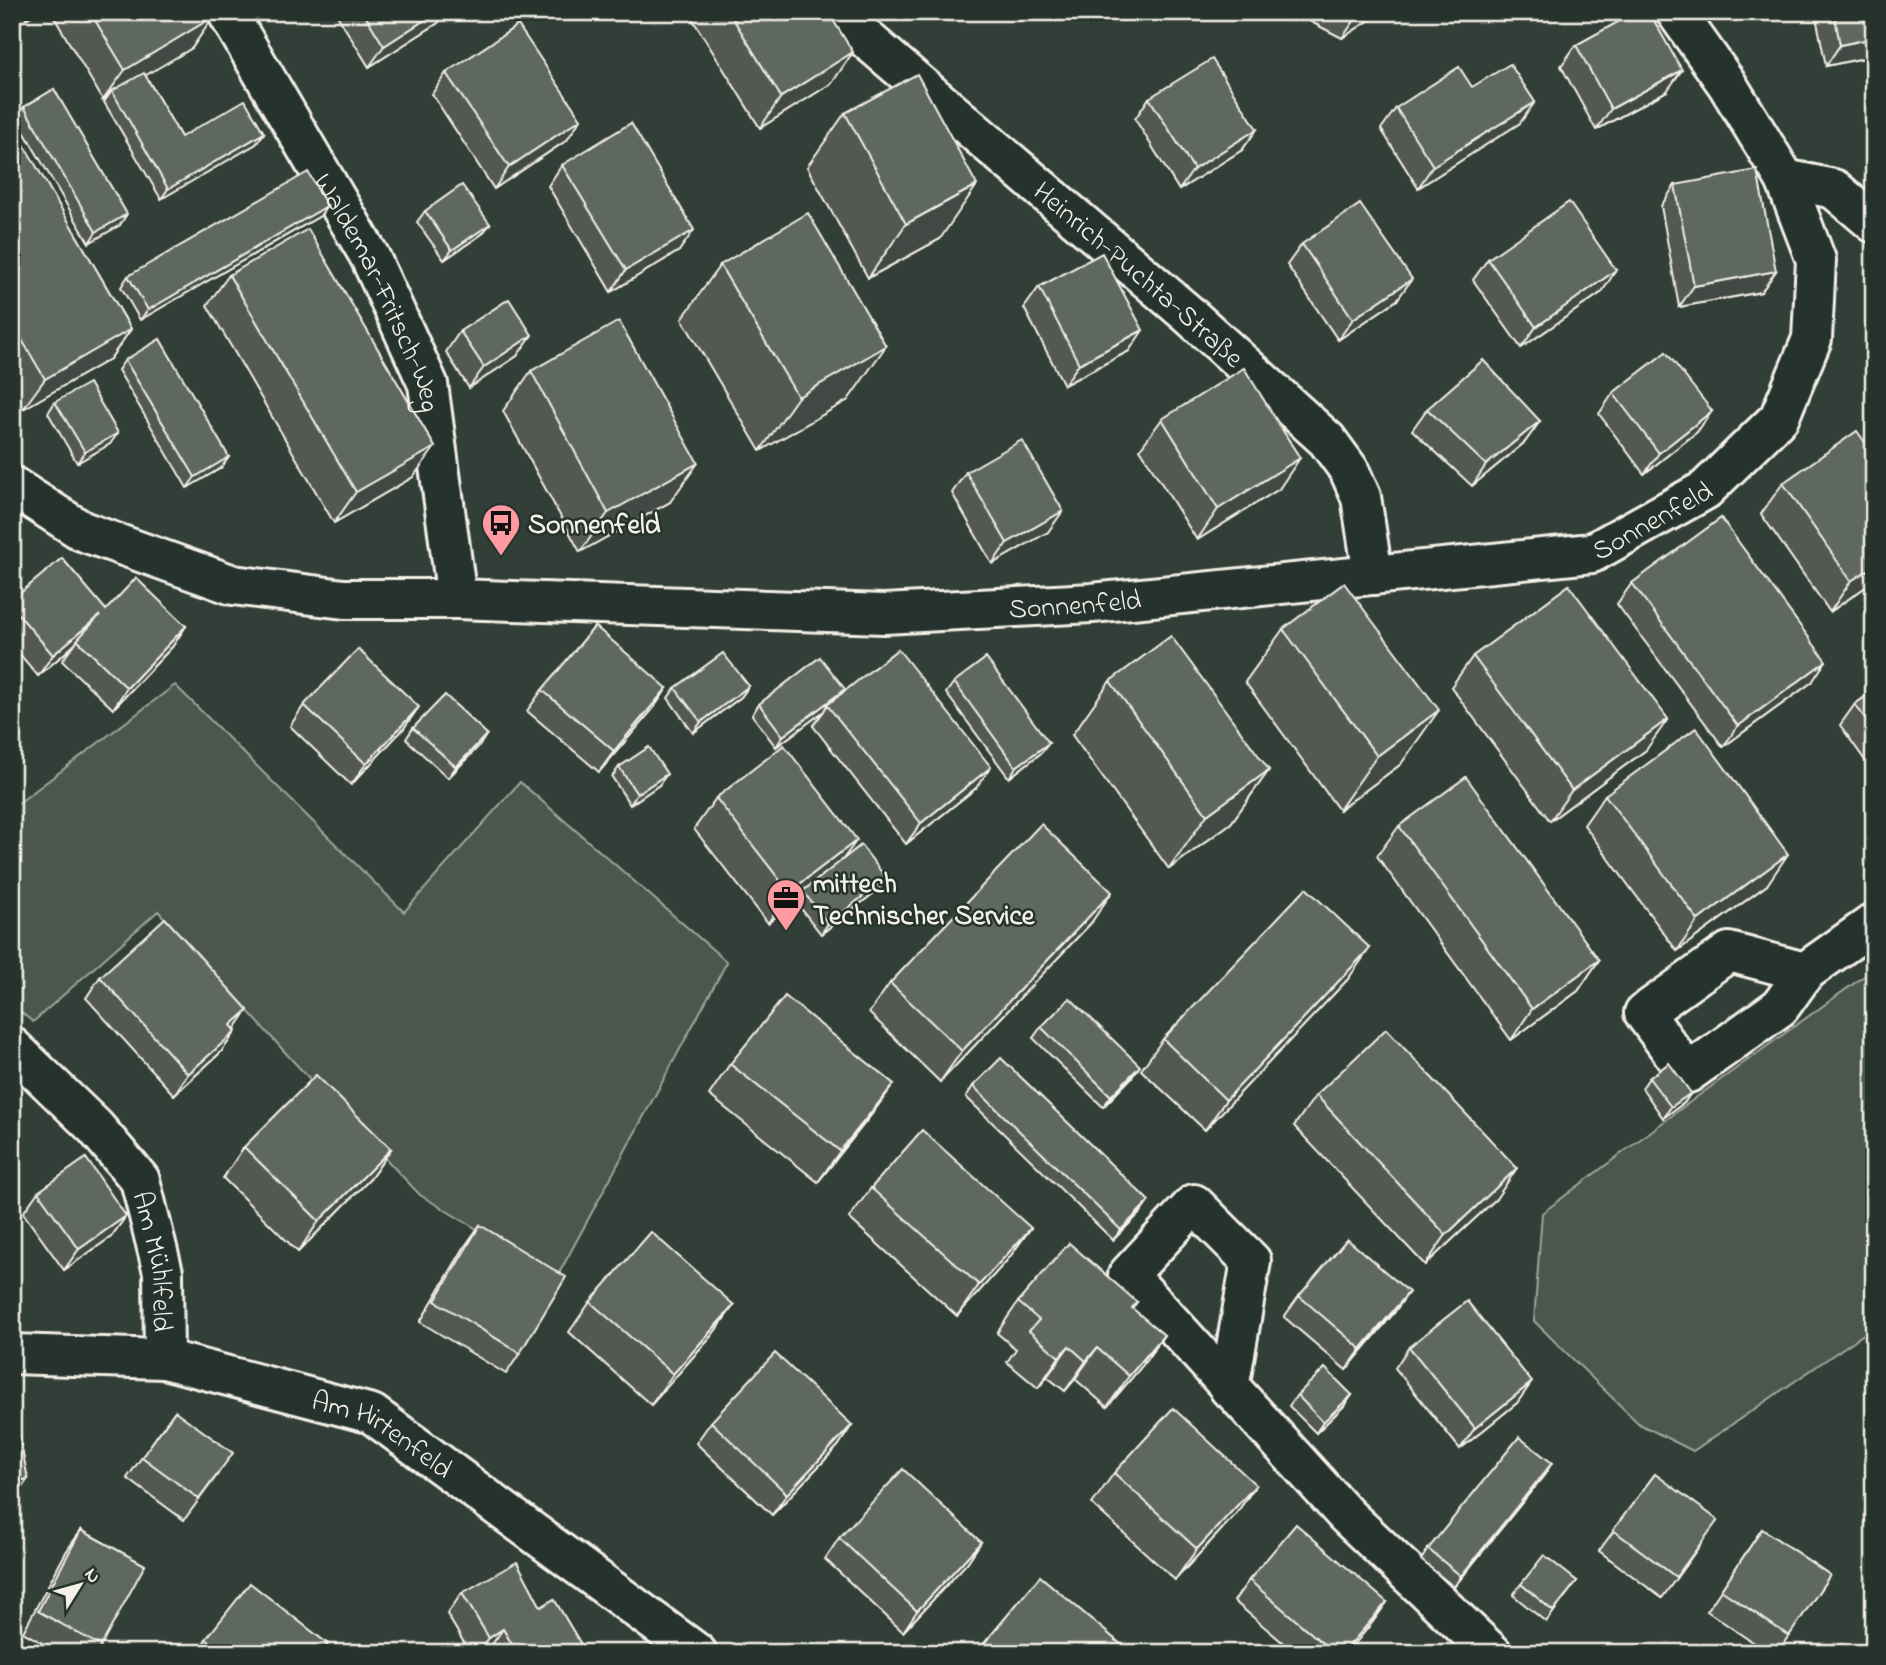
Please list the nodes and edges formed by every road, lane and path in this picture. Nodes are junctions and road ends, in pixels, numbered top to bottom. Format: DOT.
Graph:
graph roads {
  1 [pos="227,12"];
  2 [pos="841,12"];
  3 [pos="1676,12"];
  4 [pos="1785,179"];
  5 [pos="1874,223"];
  6 [pos="12,486"];
  7 [pos="1373,575"];
  8 [pos="457,600"];
  9 [pos="1874,923"];
  10 [pos="1805,972"];
  11 [pos="12,1047"];
  12 [pos="12,1354"];
  13 [pos="164,1359"];
  14 [pos="1229,1388"];
  15 [pos="697,1653"];
  16 [pos="1492,1653"];
  1 -- 8 [label="street, Waldemar-Fritsch-Weg"];
  2 -- 7 [label="street, Heinrich-Puchta-Straße"];
  3 -- 4 [label="street, Sonnenfeld"];
  4 -- 5 [label="street"];
  4 -- 7 [label="street, Sonnenfeld"];
  6 -- 8 [label="street, Sonnenfeld"];
  7 -- 8 [label="street, Sonnenfeld"];
  9 -- 10 [label="street"];
  11 -- 13 [label="street, Am Mühlfeld"];
  12 -- 13 [label="street, Am Hirtenfeld"];
  13 -- 15 [label="street, Am Hirtenfeld"];
  14 -- 16 [label="street"];
}
